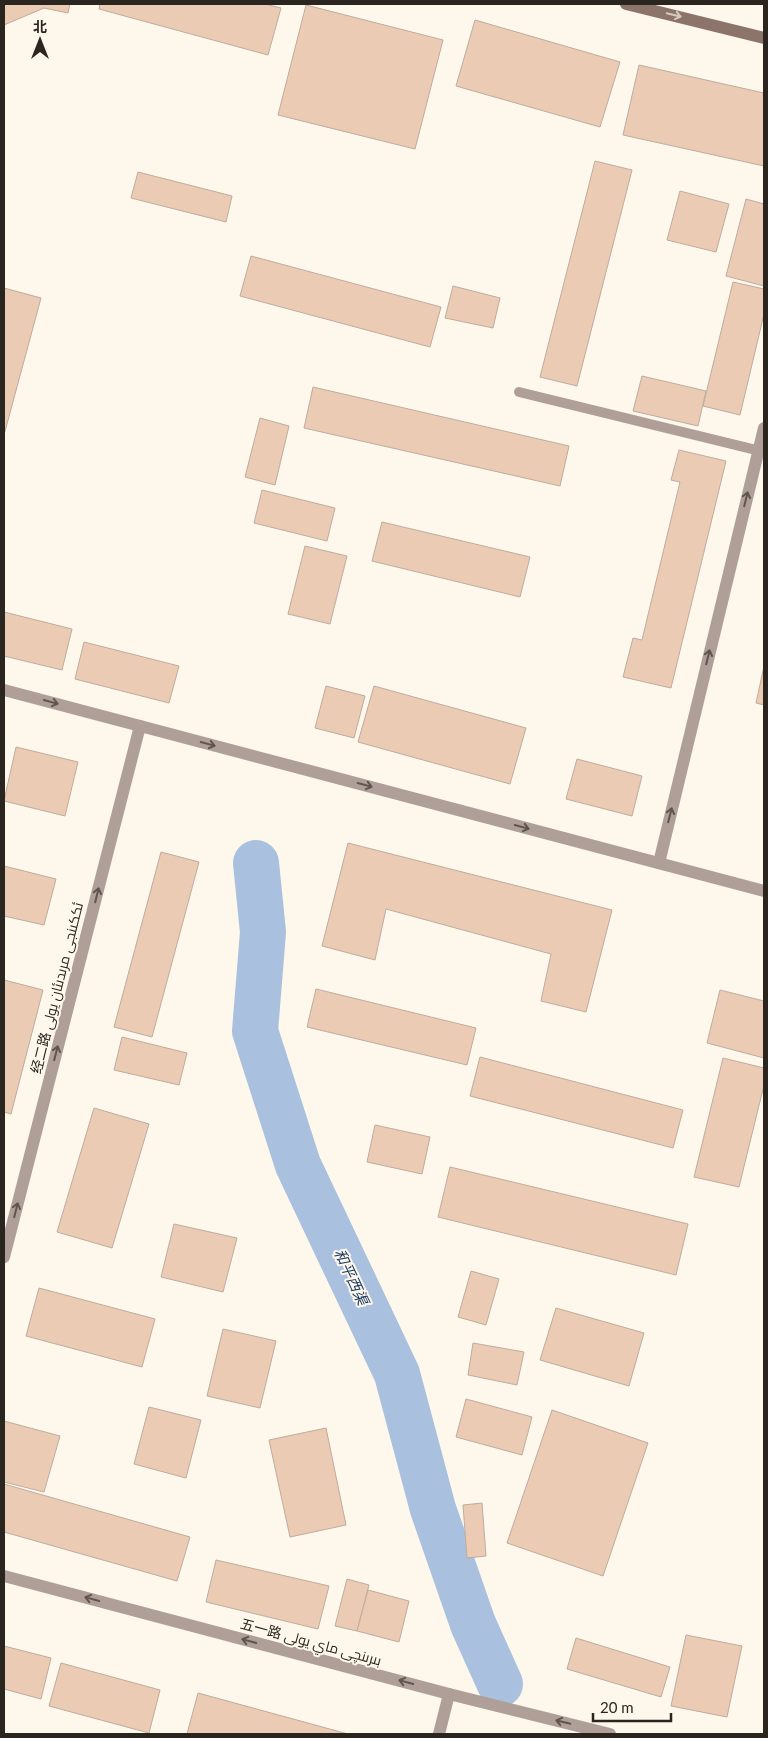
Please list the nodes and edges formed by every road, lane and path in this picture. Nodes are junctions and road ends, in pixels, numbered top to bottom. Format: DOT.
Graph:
graph roads {
  1 [pos="626,4"];
  2 [pos="764,38"];
  3 [pos="519,392"];
  4 [pos="764,428"];
  5 [pos="761,451"];
  6 [pos="4,690"];
  7 [pos="140,726"];
  8 [pos="658,862"];
  9 [pos="764,891"];
  10 [pos="4,1257"];
  11 [pos="4,1576"];
  12 [pos="449,1694"];
  13 [pos="439,1734"];
  14 [pos="610,1734"];
  1 -- 2 [label="main road, one-way"];
  3 -- 5 [label="lane"];
  4 -- 5 [label="street"];
  8 -- 5 [label="street, one-way"];
  6 -- 7 [label="street, one-way"];
  7 -- 8 [label="street, one-way"];
  10 -- 7 [label="street, 经二路 ئككىنجى مرىدىئان يولى, one-way"];
  8 -- 9 [label="street"];
  12 -- 11 [label="street, 五一路 بىرىنچى ماي يولى, one-way"];
  12 -- 13 [label="street"];
  14 -- 12 [label="street, 五一路 بىرىنچى ماي يولى, one-way"];
}
